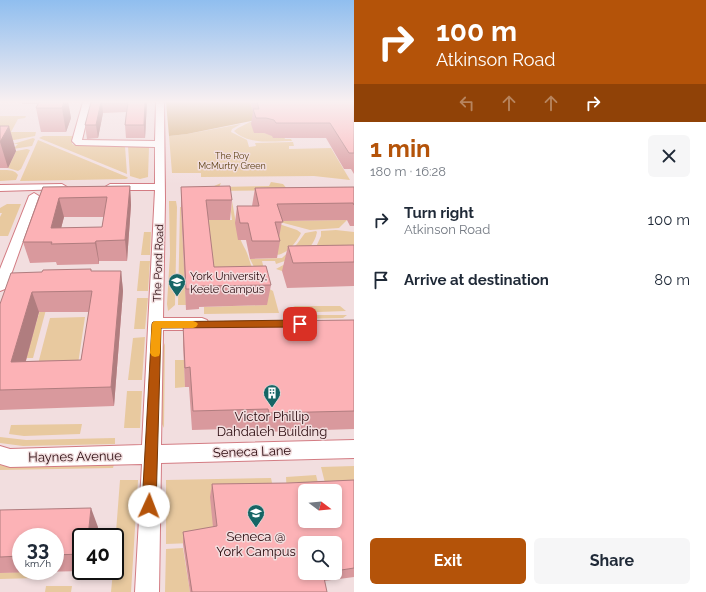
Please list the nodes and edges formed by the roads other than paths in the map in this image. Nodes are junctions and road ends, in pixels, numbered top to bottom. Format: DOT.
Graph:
graph roads {
  1 [pos="79,130"];
  2 [pos="160,130"];
  3 [pos="160,144"];
  4 [pos="0,188"];
  5 [pos="103,191"];
  6 [pos="160,191"];
  7 [pos="0,196"];
  8 [pos="34,196"];
  9 [pos="0,286"];
  10 [pos="156,324"];
  11 [pos="214,324"];
  12 [pos="354,448"];
  13 [pos="0,455"];
  14 [pos="151,455"];
  15 [pos="147,592"];
  1 -- 3 [label="street"];
  2 -- 3 [label="street, The Pond Road"];
  3 -- 6 [label="street, The Pond Road"];
  4 -- 8 [label="street"];
  5 -- 6 [label="street"];
  6 -- 10 [label="street, The Pond Road"];
  7 -- 8 [label="street"];
  8 -- 9 [label="street"];
  10 -- 11 [label="street"];
  10 -- 14 [label="street, The Pond Road"];
  12 -- 14 [label="street, Seneca Lane"];
  13 -- 14 [label="street, Haynes Avenue"];
  14 -- 15 [label="street, The Pond Road"];
}
